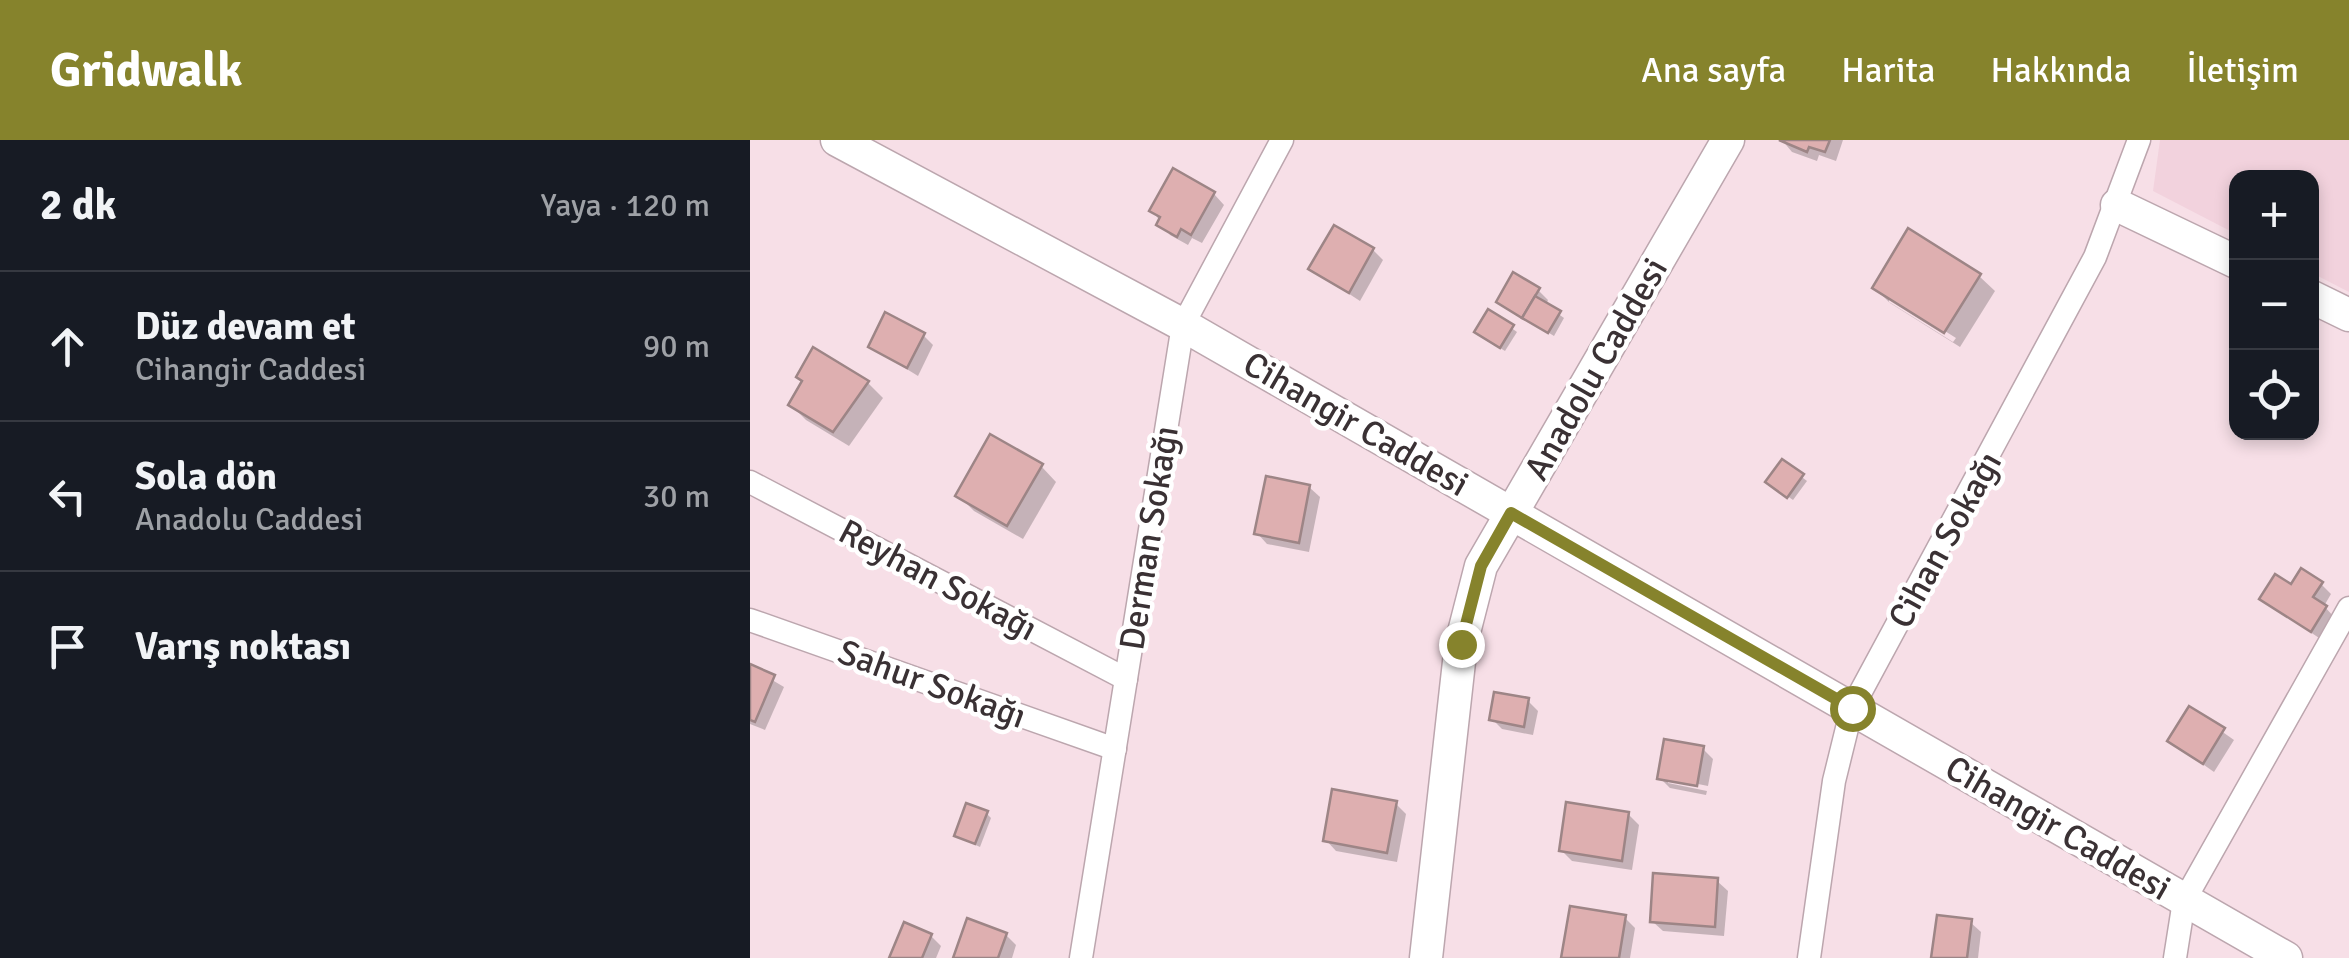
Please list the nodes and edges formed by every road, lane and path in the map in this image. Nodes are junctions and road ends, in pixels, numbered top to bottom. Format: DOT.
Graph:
graph roads {
  1 [pos="836,140"];
  2 [pos="1282,140"];
  3 [pos="1728,140"];
  4 [pos="2139,140"];
  5 [pos="2117,205"];
  6 [pos="2232,260"];
  7 [pos="2319,300"];
  8 [pos="2349,315"];
  9 [pos="1183,325"];
  10 [pos="750,482"];
  11 [pos="1511,513"];
  12 [pos="2349,608"];
  13 [pos="750,620"];
  14 [pos="1126,678"];
  15 [pos="1852,708"];
  16 [pos="1115,749"];
  17 [pos="2184,901"];
  18 [pos="1081,958"];
  19 [pos="1426,958"];
  20 [pos="1809,958"];
  21 [pos="2176,958"];
  22 [pos="2286,958"];
  1 -- 9 [label="street, Cihangir Caddesi"];
  2 -- 9 [label="street, Derman Sokağı"];
  3 -- 11 [label="street, Anadolu Caddesi"];
  4 -- 5 [label="street, Cihan Sokağı"];
  5 -- 6 [label="street"];
  5 -- 15 [label="street, Cihan Sokağı"];
  7 -- 8 [label="street"];
  9 -- 11 [label="street, Cihangir Caddesi"];
  9 -- 14 [label="street, Derman Sokağı"];
  10 -- 14 [label="street, Reyhan Sokağı"];
  11 -- 15 [label="street, Cihangir Caddesi"];
  11 -- 19 [label="street, Anadolu Caddesi"];
  12 -- 17 [label="street"];
  13 -- 16 [label="street, Sahur Sokağı"];
  14 -- 16 [label="street, Derman Sokağı"];
  15 -- 17 [label="street, Cihangir Caddesi"];
  15 -- 20 [label="street, Cihan Sokağı"];
  16 -- 18 [label="street, Derman Sokağı"];
  17 -- 21 [label="street"];
  17 -- 22 [label="street, Cihangir Caddesi"];
}
